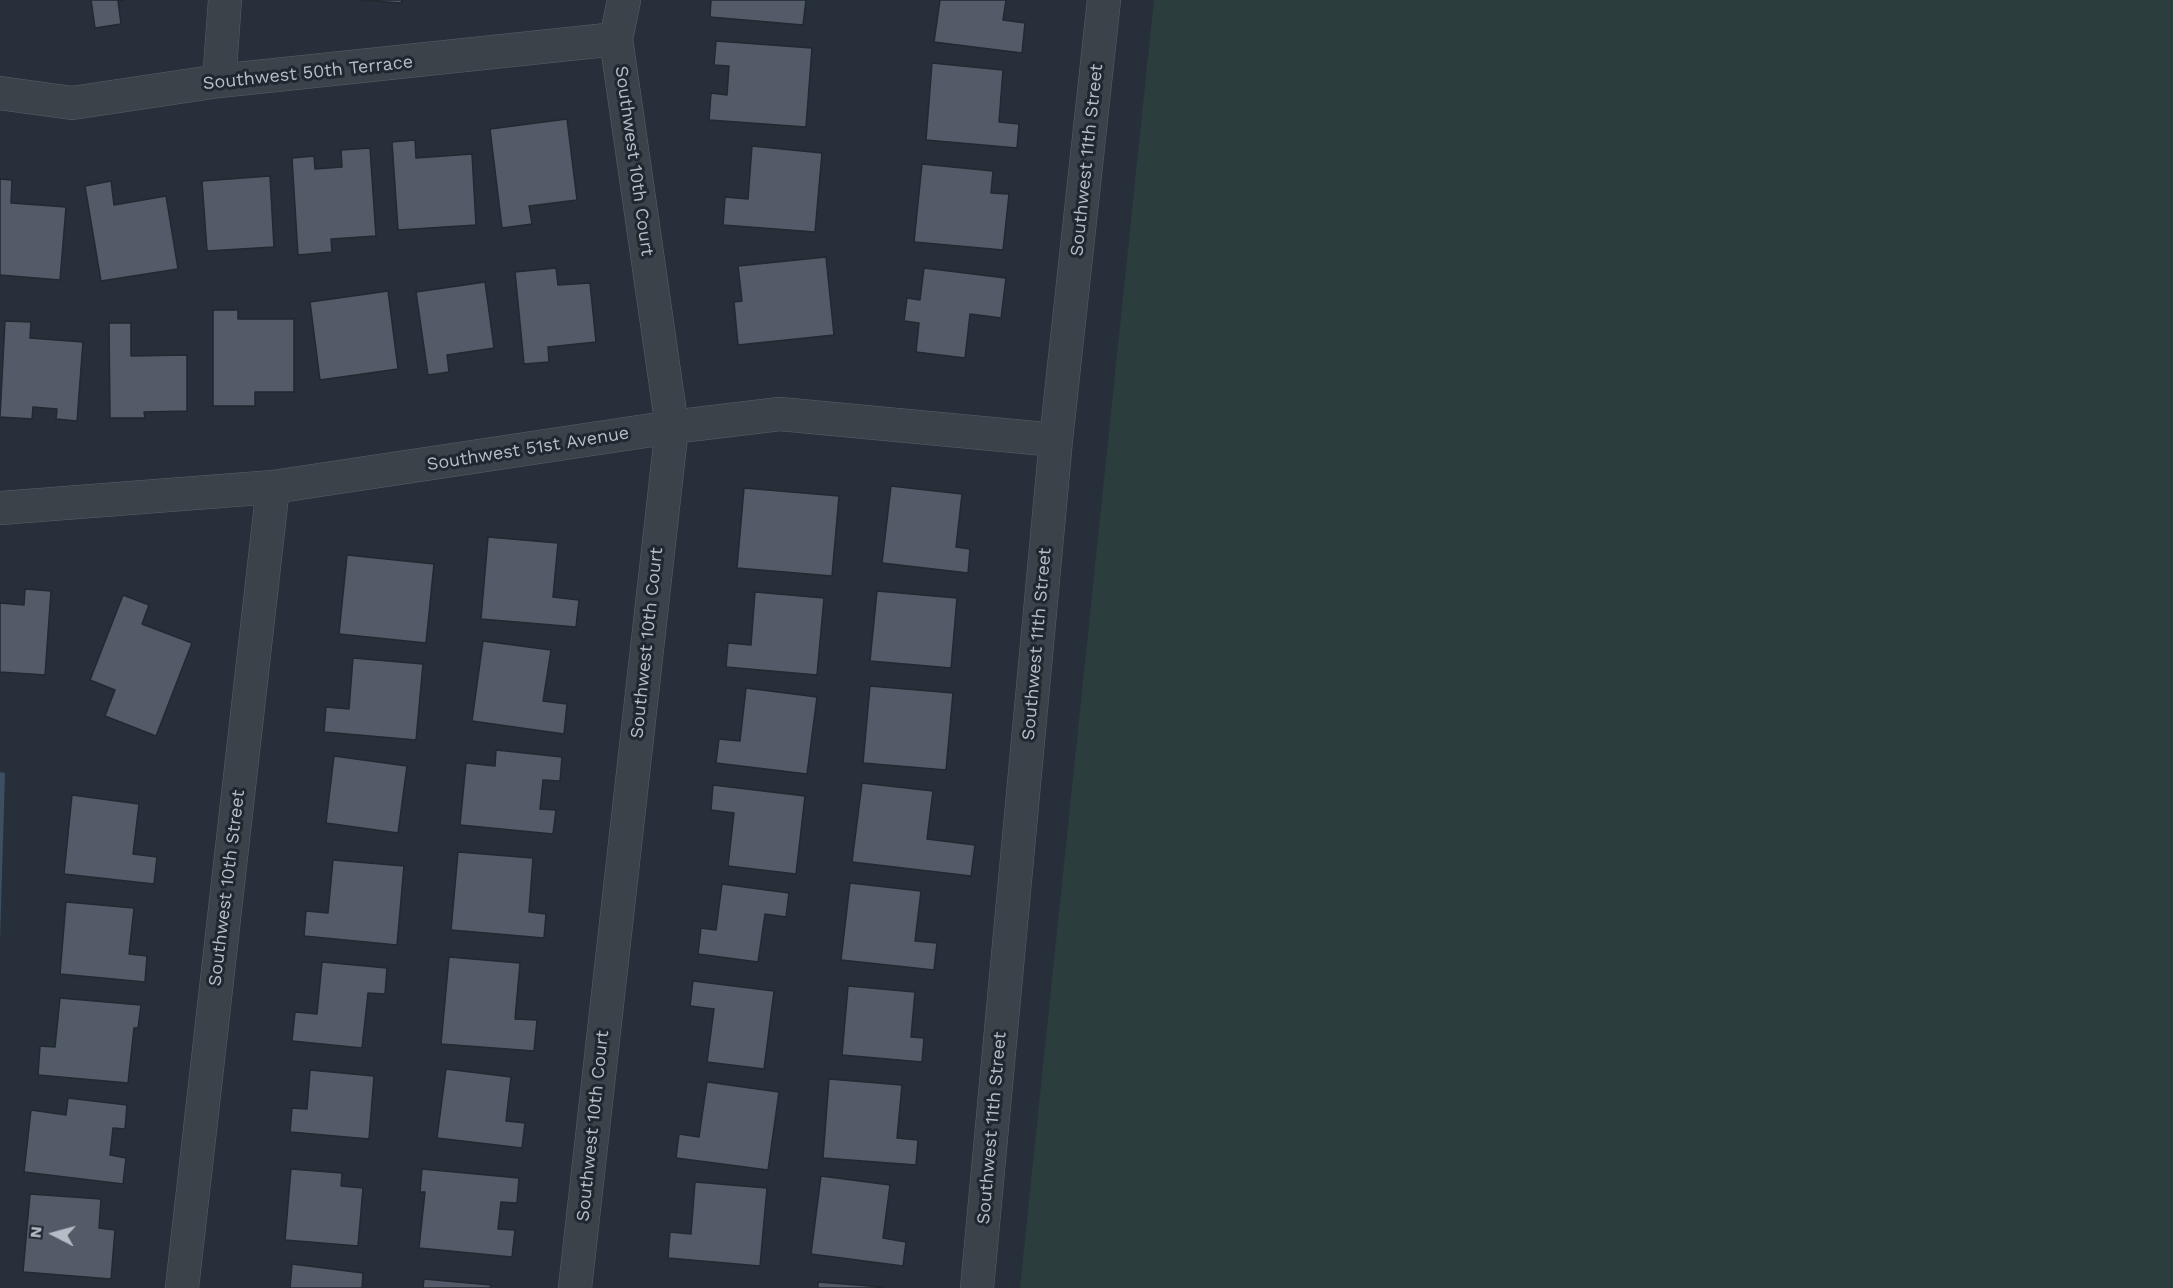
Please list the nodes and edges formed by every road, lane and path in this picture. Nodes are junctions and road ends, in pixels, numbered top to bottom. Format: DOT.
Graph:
graph roads {
  1 [pos="225,0"];
  2 [pos="624,0"];
  3 [pos="1104,0"];
  4 [pos="616,39"];
  5 [pos="219,81"];
  6 [pos="0,93"];
  7 [pos="672,428"];
  8 [pos="1056,440"];
  9 [pos="273,487"];
  10 [pos="0,508"];
  11 [pos="182,1288"];
  12 [pos="575,1288"];
  13 [pos="977,1288"];
  1 -- 5 [label="street"];
  2 -- 4 [label="street, Southwest 10th Court"];
  3 -- 8 [label="street, Southwest 11th Street"];
  4 -- 5 [label="street, Southwest 50th Terrace"];
  4 -- 7 [label="street, Southwest 10th Court"];
  5 -- 6 [label="street, Southwest 50th Terrace"];
  7 -- 8 [label="street, Southwest 51st Avenue"];
  7 -- 9 [label="street, Southwest 51st Avenue"];
  7 -- 12 [label="street, Southwest 10th Court"];
  8 -- 13 [label="street, Southwest 11th Street"];
  9 -- 10 [label="street, Southwest 51st Avenue"];
  9 -- 11 [label="street, Southwest 10th Street"];
}
